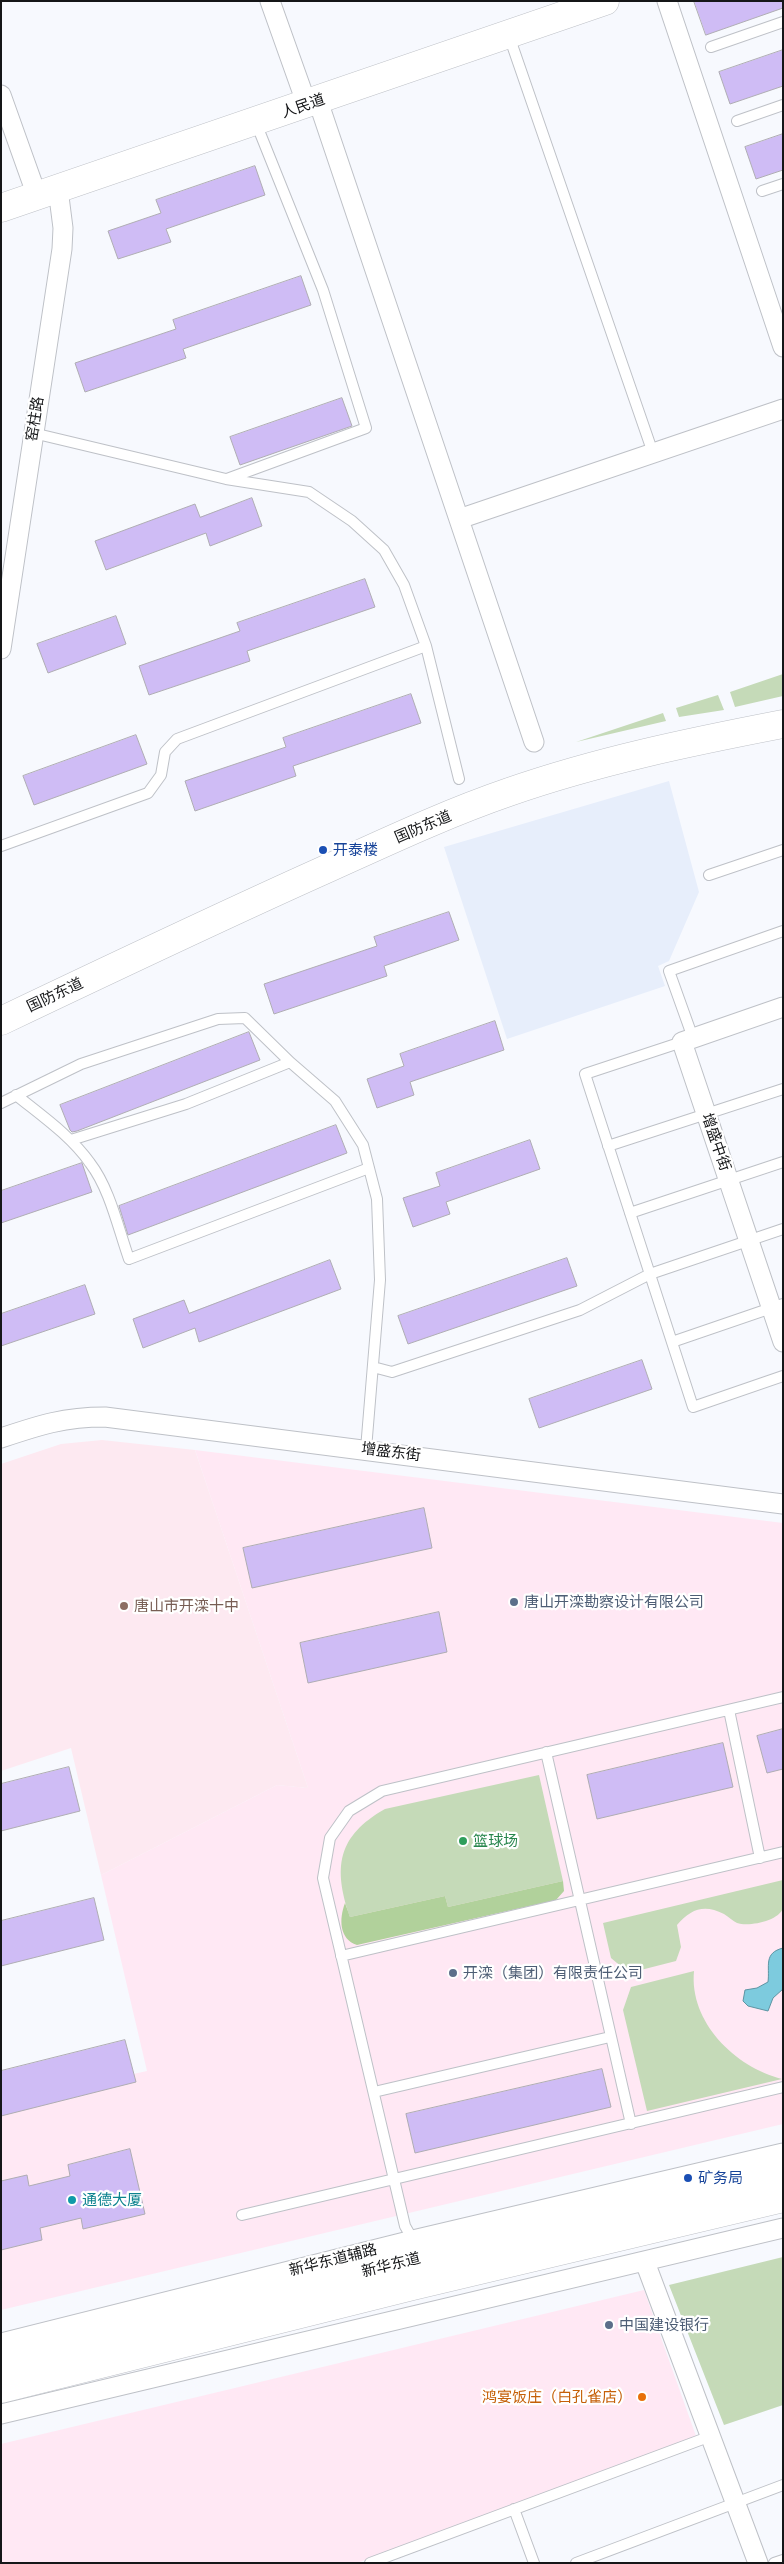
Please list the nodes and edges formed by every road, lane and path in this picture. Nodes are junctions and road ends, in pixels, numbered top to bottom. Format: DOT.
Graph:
graph roads {
  1 [pos="270,1"];
  2 [pos="605,1"];
  3 [pos="667,1"];
  4 [pos="783,22"];
  5 [pos="509,34"];
  6 [pos="711,47"];
  7 [pos="1,95"];
  8 [pos="313,103"];
  9 [pos="783,105"];
  10 [pos="737,121"];
  11 [pos="255,122"];
  12 [pos="783,184"];
  13 [pos="762,191"];
  14 [pos="48,193"];
  15 [pos="1,208"];
  16 [pos="783,347"];
  17 [pos="783,409"];
  18 [pos="33,433"];
  19 [pos="653,453"];
  20 [pos="226,479"];
  21 [pos="459,519"];
  22 [pos="426,646"];
  23 [pos="1,649"];
  24 [pos="783,724"];
  25 [pos="534,742"];
  26 [pos="459,779"];
  27 [pos="1,846"];
  28 [pos="783,850"];
  29 [pos="709,874"];
  30 [pos="783,931"];
  31 [pos="783,1008"];
  32 [pos="1,1020"];
  33 [pos="688,1040"];
  34 [pos="290,1062"];
  35 [pos="783,1089"];
  36 [pos="16,1095"];
  37 [pos="1,1103"];
  38 [pos="706,1114"];
  39 [pos="71,1140"];
  40 [pos="608,1146"];
  41 [pos="783,1162"];
  42 [pos="369,1168"];
  43 [pos="729,1181"];
  44 [pos="630,1213"];
  45 [pos="783,1229"];
  46 [pos="749,1240"];
  47 [pos="650,1274"];
  48 [pos="777,1306"];
  49 [pos="672,1342"];
  50 [pos="783,1342"];
  51 [pos="373,1367"];
  52 [pos="783,1376"];
  53 [pos="1,1438"];
  54 [pos="366,1449"];
  55 [pos="783,1504"];
  56 [pos="783,1697"];
  57 [pos="729,1710"];
  58 [pos="546,1752"];
  59 [pos="783,1852"];
  60 [pos="760,1858"];
  61 [pos="580,1900"];
  62 [pos="341,1956"];
  63 [pos="610,2037"];
  64 [pos="783,2087"];
  65 [pos="374,2092"];
  66 [pos="631,2124"];
  67 [pos="783,2153"];
  68 [pos="783,2173"];
  69 [pos="394,2179"];
  70 [pos="783,2198"];
  71 [pos="242,2215"];
  72 [pos="783,2228"];
  73 [pos="413,2240"];
  74 [pos="645,2262"];
  75 [pos="1,2343"];
  76 [pos="1,2366"];
  77 [pos="1,2389"];
  78 [pos="1,2414"];
  79 [pos="711,2436"];
  80 [pos="783,2485"];
  81 [pos="736,2503"];
  82 [pos="514,2509"];
  83 [pos="783,2560"];
  84 [pos="370,2563"];
  85 [pos="534,2563"];
  86 [pos="576,2563"];
  87 [pos="758,2563"];
  88 [pos="774,2563"];
  1 -- 8 [label="street"];
  2 -- 5 [label="main road, 人民道"];
  3 -- 16 [label="street"];
  4 -- 6 [label="lane"];
  5 -- 8 [label="main road, 人民道"];
  5 -- 19 [label="lane"];
  7 -- 14 [label="street, 窑柱路"];
  8 -- 11 [label="main road, 人民道"];
  8 -- 21 [label="street"];
  9 -- 10 [label="lane"];
  11 -- 14 [label="main road, 人民道"];
  11 -- 20 [label="lane"];
  12 -- 13 [label="lane"];
  14 -- 15 [label="main road, 人民道"];
  14 -- 18 [label="street, 窑柱路"];
  17 -- 19 [label="street"];
  18 -- 20 [label="lane"];
  18 -- 23 [label="street, 窑柱路"];
  19 -- 21 [label="street"];
  20 -- 22 [label="lane"];
  21 -- 25 [label="street"];
  22 -- 26 [label="lane"];
  22 -- 27 [label="lane"];
  24 -- 32 [label="main road, 国防东道"];
  28 -- 29 [label="lane"];
  30 -- 33 [label="lane"];
  31 -- 33 [label="street"];
  33 -- 38 [label="street, 增盛中街"];
  33 -- 40 [label="lane"];
  34 -- 36 [label="lane"];
  34 -- 39 [label="lane"];
  34 -- 42 [label="lane"];
  35 -- 38 [label="lane"];
  36 -- 37 [label="lane"];
  36 -- 39 [label="lane"];
  38 -- 40 [label="lane"];
  38 -- 43 [label="street, 增盛中街"];
  39 -- 42 [label="lane"];
  40 -- 44 [label="lane"];
  41 -- 43 [label="lane"];
  42 -- 51 [label="lane"];
  43 -- 44 [label="lane"];
  43 -- 46 [label="street, 增盛中街"];
  44 -- 47 [label="lane"];
  45 -- 46 [label="lane"];
  46 -- 47 [label="lane"];
  46 -- 48 [label="street, 增盛中街"];
  47 -- 49 [label="lane"];
  47 -- 51 [label="lane"];
  48 -- 49 [label="lane"];
  48 -- 50 [label="street, 增盛中街"];
  49 -- 52 [label="lane"];
  51 -- 54 [label="lane"];
  53 -- 54 [label="street, 增盛东街"];
  54 -- 55 [label="street, 增盛东街"];
  56 -- 57 [label="lane"];
  57 -- 58 [label="lane"];
  57 -- 60 [label="lane"];
  58 -- 61 [label="lane"];
  58 -- 62 [label="lane"];
  59 -- 60 [label="lane"];
  60 -- 61 [label="lane"];
  61 -- 62 [label="lane"];
  61 -- 63 [label="lane"];
  62 -- 65 [label="lane"];
  63 -- 65 [label="lane"];
  63 -- 66 [label="lane"];
  64 -- 66 [label="lane"];
  65 -- 69 [label="lane"];
  66 -- 69 [label="lane"];
  67 -- 73 [label="street, 新华东道辅路"];
  68 -- 76 [label="main road, 新华东道"];
  69 -- 71 [label="lane"];
  69 -- 73 [label="lane"];
  70 -- 77 [label="main road, 新华东道"];
  72 -- 74 [label="street"];
  73 -- 75 [label="street, 新华东道辅路"];
  74 -- 78 [label="street"];
  74 -- 79 [label="street"];
  79 -- 81 [label="street"];
  79 -- 82 [label="lane"];
  80 -- 81 [label="lane"];
  81 -- 86 [label="lane"];
  81 -- 87 [label="street"];
  82 -- 84 [label="lane"];
  82 -- 85 [label="lane"];
  83 -- 88 [label="lane"];
}
